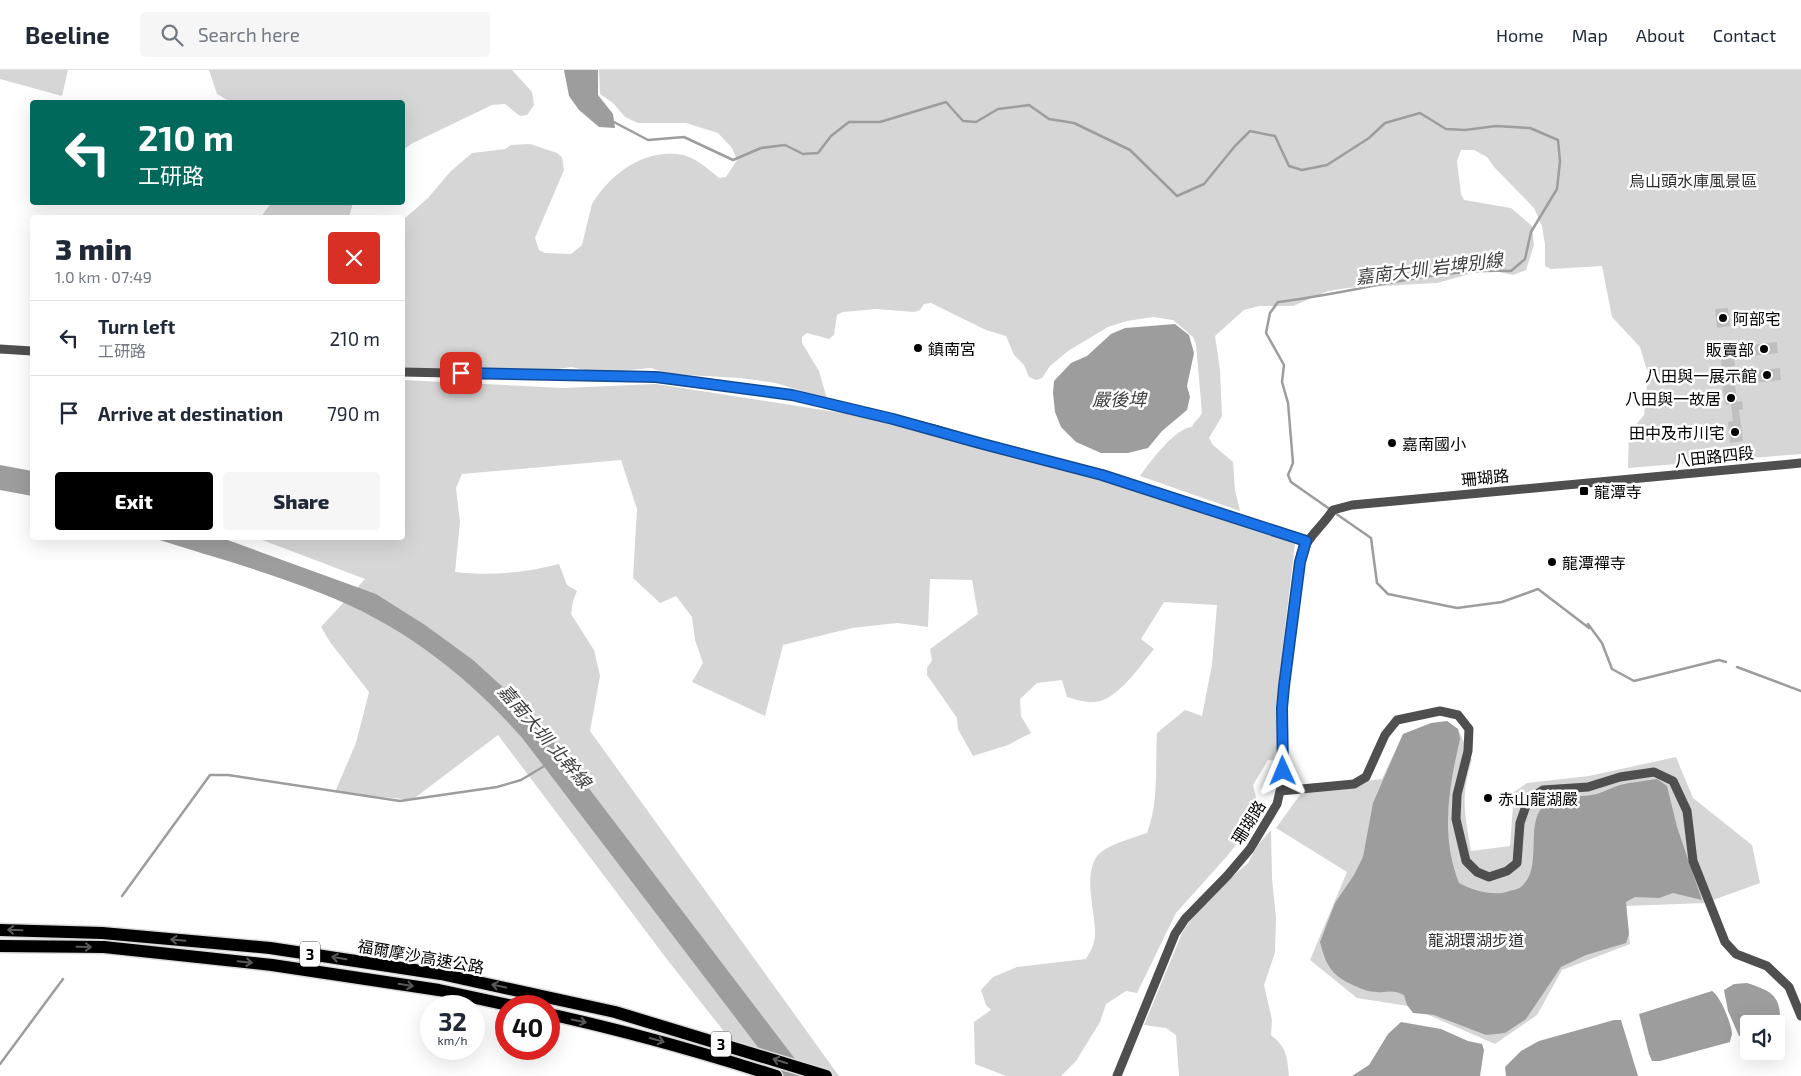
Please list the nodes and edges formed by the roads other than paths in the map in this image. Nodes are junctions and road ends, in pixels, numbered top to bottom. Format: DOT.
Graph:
graph roads {
  1 [pos="0,349"];
  2 [pos="30,351"];
  3 [pos="405,372"];
  4 [pos="1801,463"];
  5 [pos="1610,480"];
  6 [pos="1306,541"];
  7 [pos="1280,791"];
  8 [pos="0,930"];
  9 [pos="0,946"];
  10 [pos="495,1002"];
  11 [pos="560,1016"];
  12 [pos="1801,1016"];
  13 [pos="776,1076"];
  14 [pos="826,1076"];
  15 [pos="1116,1076"];
  1 -- 2 [label="street"];
  3 -- 6 [label="street"];
  4 -- 5 [label="street, 八田路四段"];
  5 -- 6 [label="street, 珊瑚路"];
  6 -- 7 [label="street, 珊瑚路"];
  7 -- 12 [label="street"];
  7 -- 15 [label="street, 珊瑚路"];
  14 -- 8 [label="highway, 福爾摩沙高速公路 / 3, one-way"];
  9 -- 10 [label="highway, 福爾摩沙高速公路 / 3, one-way"];
  11 -- 13 [label="highway, 3, one-way"];
}
